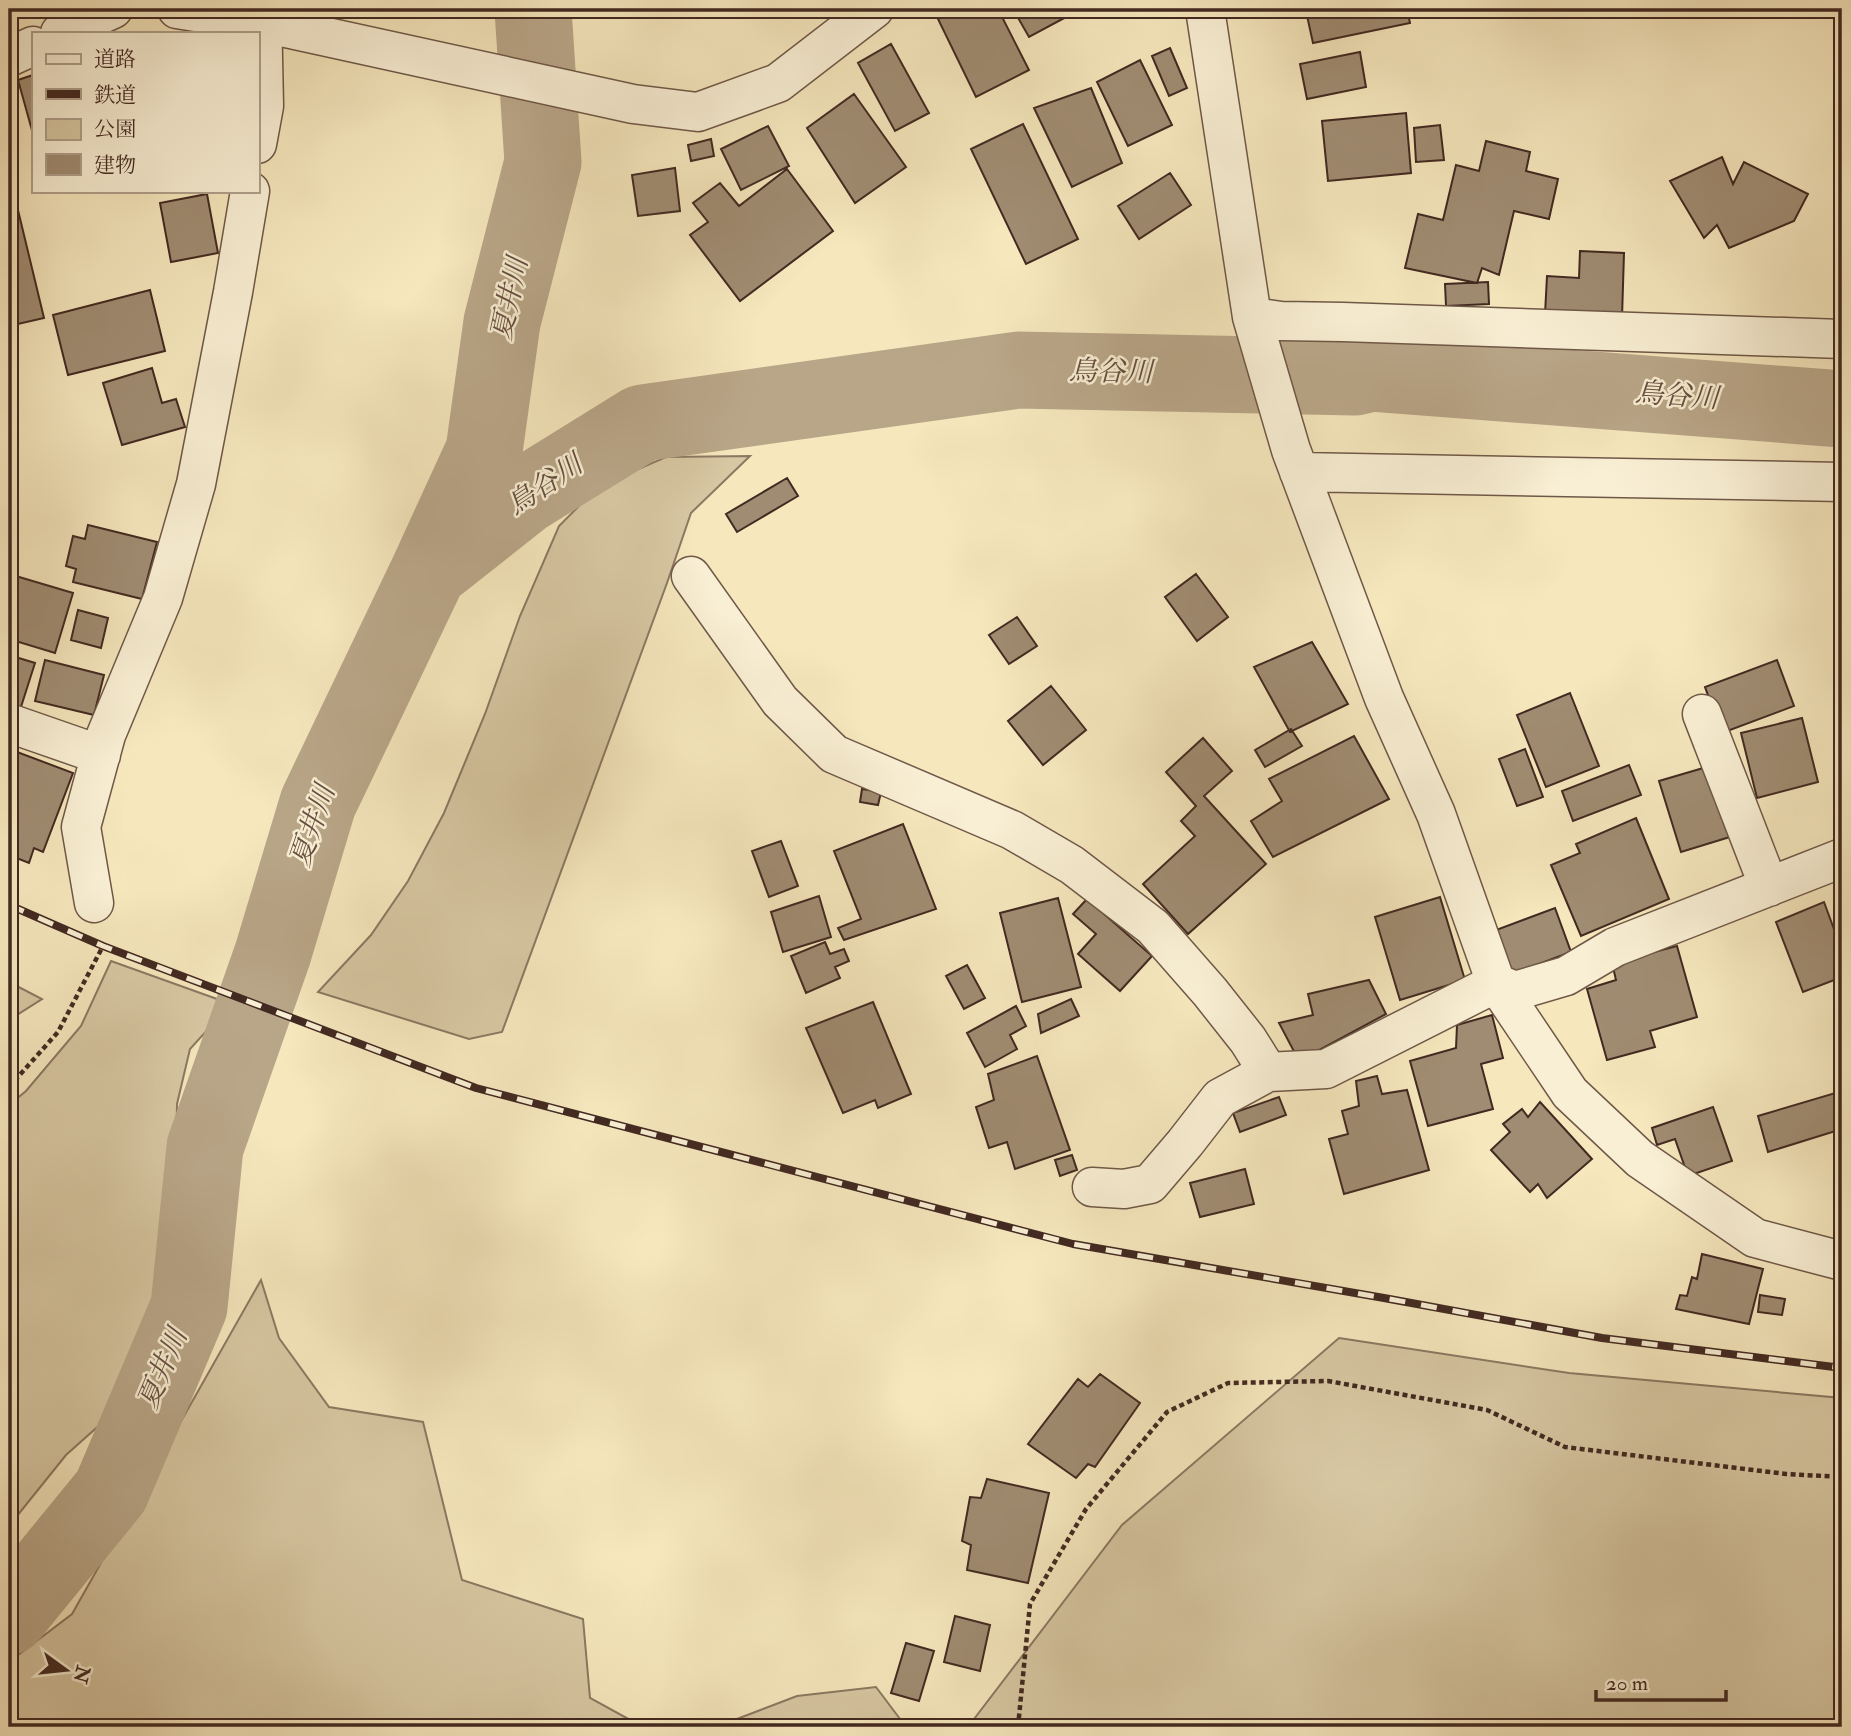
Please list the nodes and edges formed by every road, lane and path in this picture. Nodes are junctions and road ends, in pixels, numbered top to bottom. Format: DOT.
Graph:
graph roads {
  1 [pos="113,9"];
  2 [pos="177,9"];
  3 [pos="874,9"];
  4 [pos="1205,9"];
  5 [pos="262,16"];
  6 [pos="62,32"];
  7 [pos="32,46"];
  8 [pos="9,57"];
  9 [pos="259,133"];
  10 [pos="250,192"];
  11 [pos="1256,332"];
  12 [pos="1842,339"];
  13 [pos="1295,461"];
  14 [pos="1842,482"];
  15 [pos="691,576"];
  16 [pos="1702,714"];
  17 [pos="9,723"];
  18 [pos="101,755"];
  19 [pos="1842,858"];
  20 [pos="1769,887"];
  21 [pos="94,903"];
  22 [pos="103,946"];
  23 [pos="1496,983"];
  24 [pos="1268,1072"];
  25 [pos="9,1087"];
  26 [pos="1092,1187"];
  27 [pos="1842,1261"];
  28 [pos="1842,1476"];
  29 [pos="1018,1727"];
  1 -- 6 [label="street"];
  2 -- 5 [label="street"];
  3 -- 5 [label="street"];
  4 -- 11 [label="street"];
  5 -- 9 [label="street"];
  7 -- 8 [label="street"];
  10 -- 18 [label="street"];
  11 -- 12 [label="street"];
  11 -- 13 [label="street"];
  13 -- 14 [label="street"];
  13 -- 23 [label="street"];
  15 -- 24 [label="street"];
  16 -- 20 [label="street"];
  17 -- 18 [label="street"];
  18 -- 21 [label="street"];
  19 -- 20 [label="street"];
  20 -- 23 [label="street"];
  22 -- 25 [label="path"];
  23 -- 24 [label="street"];
  23 -- 27 [label="street"];
  24 -- 26 [label="street"];
  28 -- 29 [label="path"];
}
